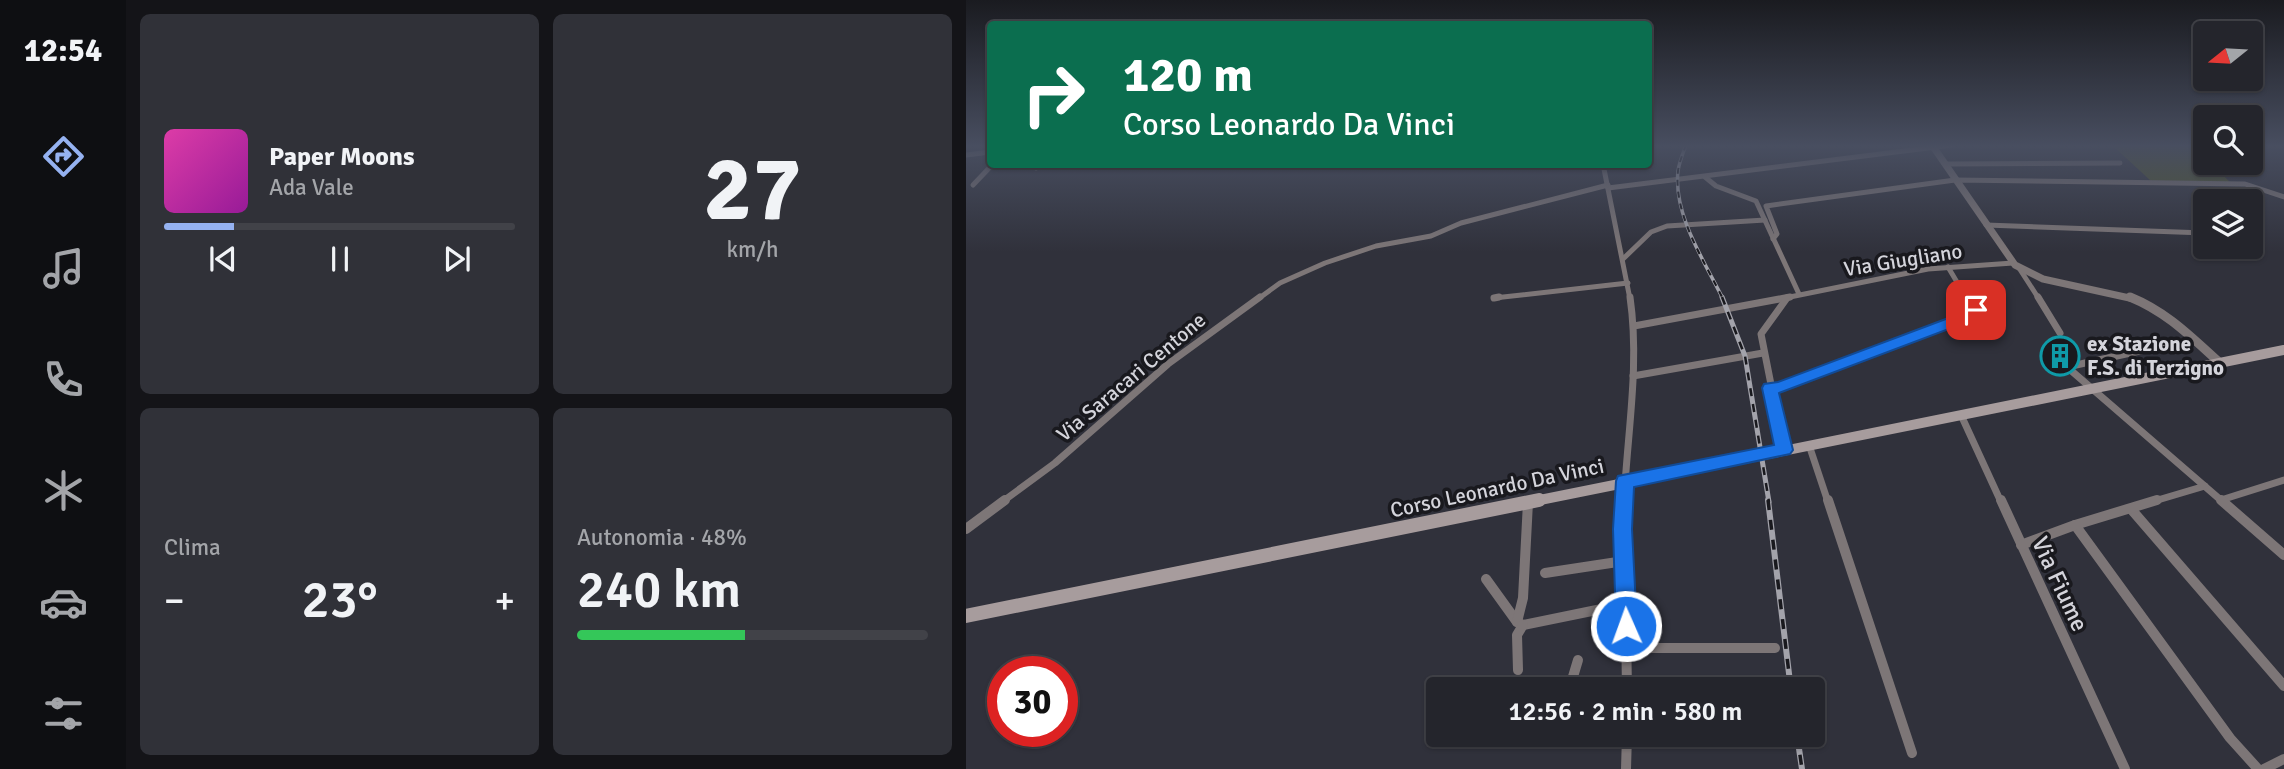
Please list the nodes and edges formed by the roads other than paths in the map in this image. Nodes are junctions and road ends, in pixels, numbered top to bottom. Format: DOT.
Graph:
graph roads {
  1 [pos="977,181"];
  2 [pos="1607,181"];
  3 [pos="1663,181"];
  4 [pos="1708,181"];
  5 [pos="1949,181"];
  6 [pos="1956,181"];
  7 [pos="2019,181"];
  8 [pos="973,185"];
  9 [pos="1608,186"];
  10 [pos="2284,197"];
  11 [pos="1765,220"];
  12 [pos="1986,225"];
  13 [pos="2193,233"];
  14 [pos="1773,239"];
  15 [pos="1623,259"];
  16 [pos="2016,265"];
  17 [pos="1948,267"];
  18 [pos="1628,283"];
  19 [pos="1799,294"];
  20 [pos="1787,297"];
  21 [pos="1494,298"];
  22 [pos="1634,326"];
  23 [pos="2060,333"];
  24 [pos="2194,339"];
  25 [pos="2284,350"];
  26 [pos="1763,352"];
  27 [pos="2220,363"];
  28 [pos="1633,376"];
  29 [pos="1770,388"];
  30 [pos="2093,388"];
  31 [pos="1961,415"];
  32 [pos="1810,445"];
  33 [pos="1784,450"];
  34 [pos="2284,480"];
  35 [pos="1625,481"];
  36 [pos="2205,486"];
  37 [pos="2221,500"];
  38 [pos="1528,501"];
  39 [pos="2131,509"];
  40 [pos="2074,525"];
  41 [pos="966,529"];
  42 [pos="2021,545"];
  43 [pos="2284,555"];
  44 [pos="1623,561"];
  45 [pos="1545,573"];
  46 [pos="1486,579"];
  47 [pos="1626,604"];
  48 [pos="966,616"];
  49 [pos="1520,623"];
  50 [pos="1627,648"];
  51 [pos="1775,648"];
  52 [pos="1578,660"];
  53 [pos="1518,670"];
  54 [pos="1573,677"];
  55 [pos="1627,677"];
  56 [pos="2284,686"];
  57 [pos="1627,747"];
  58 [pos="1912,753"];
  59 [pos="2284,759"];
  60 [pos="1626,769"];
  61 [pos="2125,769"];
  62 [pos="2258,769"];
  63 [pos="2264,769"];
  1 -- 8 [label="street"];
  2 -- 9 [label="street"];
  3 -- 9 [label="street, Via Saracari Centone"];
  4 -- 11 [label="street"];
  5 -- 14 [label="street"];
  6 -- 12 [label="street"];
  7 -- 10 [label="street"];
  9 -- 15 [label="street"];
  9 -- 41 [label="street, Via Saracari Centone"];
  11 -- 14 [label="street"];
  11 -- 15 [label="street"];
  12 -- 13 [label="street"];
  12 -- 16 [label="street"];
  14 -- 19 [label="street"];
  15 -- 18 [label="street"];
  16 -- 17 [label="street, Via Giugliano"];
  16 -- 23 [label="street"];
  16 -- 24 [label="street"];
  17 -- 19 [label="street, Via Giugliano"];
  17 -- 29 [label="street"];
  18 -- 21 [label="street"];
  18 -- 22 [label="street"];
  19 -- 20 [label="street, Via Giugliano"];
  20 -- 22 [label="street, Via Giugliano"];
  20 -- 26 [label="street"];
  22 -- 28 [label="street"];
  24 -- 27 [label="street"];
  24 -- 30 [label="street"];
  25 -- 27 [label="main road, Corso Leonardo Da Vinci"];
  26 -- 28 [label="street"];
  26 -- 29 [label="street"];
  27 -- 30 [label="main road, Corso Leonardo Da Vinci"];
  28 -- 35 [label="street"];
  29 -- 33 [label="street"];
  30 -- 31 [label="main road, Corso Leonardo Da Vinci"];
  30 -- 36 [label="street"];
  31 -- 32 [label="main road, Corso Leonardo Da Vinci"];
  31 -- 42 [label="street, Via Fiume"];
  32 -- 33 [label="main road, Corso Leonardo Da Vinci"];
  32 -- 58 [label="street"];
  33 -- 35 [label="main road, Corso Leonardo Da Vinci"];
  34 -- 37 [label="street"];
  35 -- 38 [label="main road, Corso Leonardo Da Vinci"];
  35 -- 44 [label="street"];
  36 -- 37 [label="street"];
  36 -- 39 [label="street"];
  37 -- 43 [label="street"];
  38 -- 48 [label="main road, Corso Leonardo Da Vinci"];
  38 -- 49 [label="street"];
  39 -- 40 [label="street"];
  39 -- 56 [label="street"];
  40 -- 42 [label="street"];
  40 -- 62 [label="street"];
  42 -- 61 [label="street, Via Fiume"];
  44 -- 45 [label="street"];
  44 -- 47 [label="street"];
  46 -- 49 [label="street"];
  47 -- 49 [label="street"];
  47 -- 50 [label="street"];
  49 -- 53 [label="street"];
  50 -- 51 [label="street"];
  50 -- 55 [label="street"];
  52 -- 54 [label="street"];
  57 -- 60 [label="street"];
  59 -- 63 [label="street"];
}
